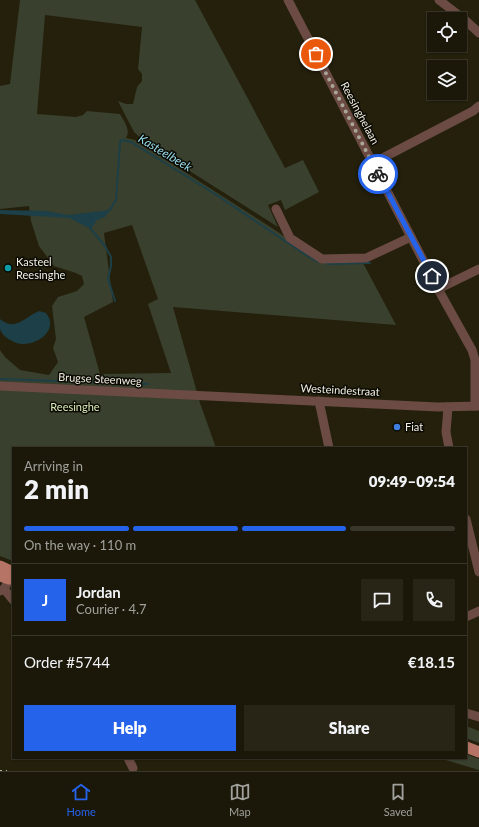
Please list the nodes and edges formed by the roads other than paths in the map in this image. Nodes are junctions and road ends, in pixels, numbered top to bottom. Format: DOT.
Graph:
graph roads {
  1 [pos="288,0"];
  2 [pos="438,0"];
  3 [pos="479,34"];
  4 [pos="479,106"];
  5 [pos="373,163"];
  6 [pos="276,209"];
  7 [pos="411,237"];
  8 [pos="479,269"];
  9 [pos="438,289"];
  10 [pos="0,386"];
  11 [pos="199,395"];
  12 [pos="319,401"];
  13 [pos="477,406"];
  14 [pos="448,407"];
  15 [pos="329,447"];
  16 [pos="449,447"];
  17 [pos="467,523"];
  18 [pos="0,566"];
  19 [pos="479,572"];
  20 [pos="9,575"];
  21 [pos="2,590"];
  22 [pos="12,599"];
  23 [pos="479,611"];
  24 [pos="467,617"];
  25 [pos="467,713"];
  26 [pos="479,717"];
  27 [pos="467,747"];
  28 [pos="479,752"];
  29 [pos="128,759"];
  30 [pos="133,768"];
  1 -- 5 [label="street, Reesinghelaan"];
  2 -- 3 [label="street"];
  4 -- 5 [label="street"];
  5 -- 7 [label="street, Reesinghelaan"];
  6 -- 7 [label="street"];
  7 -- 9 [label="street, Reesinghelaan"];
  8 -- 9 [label="street"];
  9 -- 13 [label="street, Reesinghelaan"];
  10 -- 11 [label="street, Brugse Steenweg"];
  11 -- 12 [label="street, Westeindestraat"];
  12 -- 14 [label="street, Westeindestraat"];
  12 -- 15 [label="street"];
  13 -- 14 [label="street, Westeindestraat"];
  14 -- 16 [label="street"];
  17 -- 19 [label="street"];
  18 -- 20 [label="main road"];
  20 -- 21 [label="street"];
  21 -- 22 [label="street"];
  23 -- 24 [label="street"];
  25 -- 26 [label="street"];
  27 -- 28 [label="main road"];
  29 -- 30 [label="street"];
}
